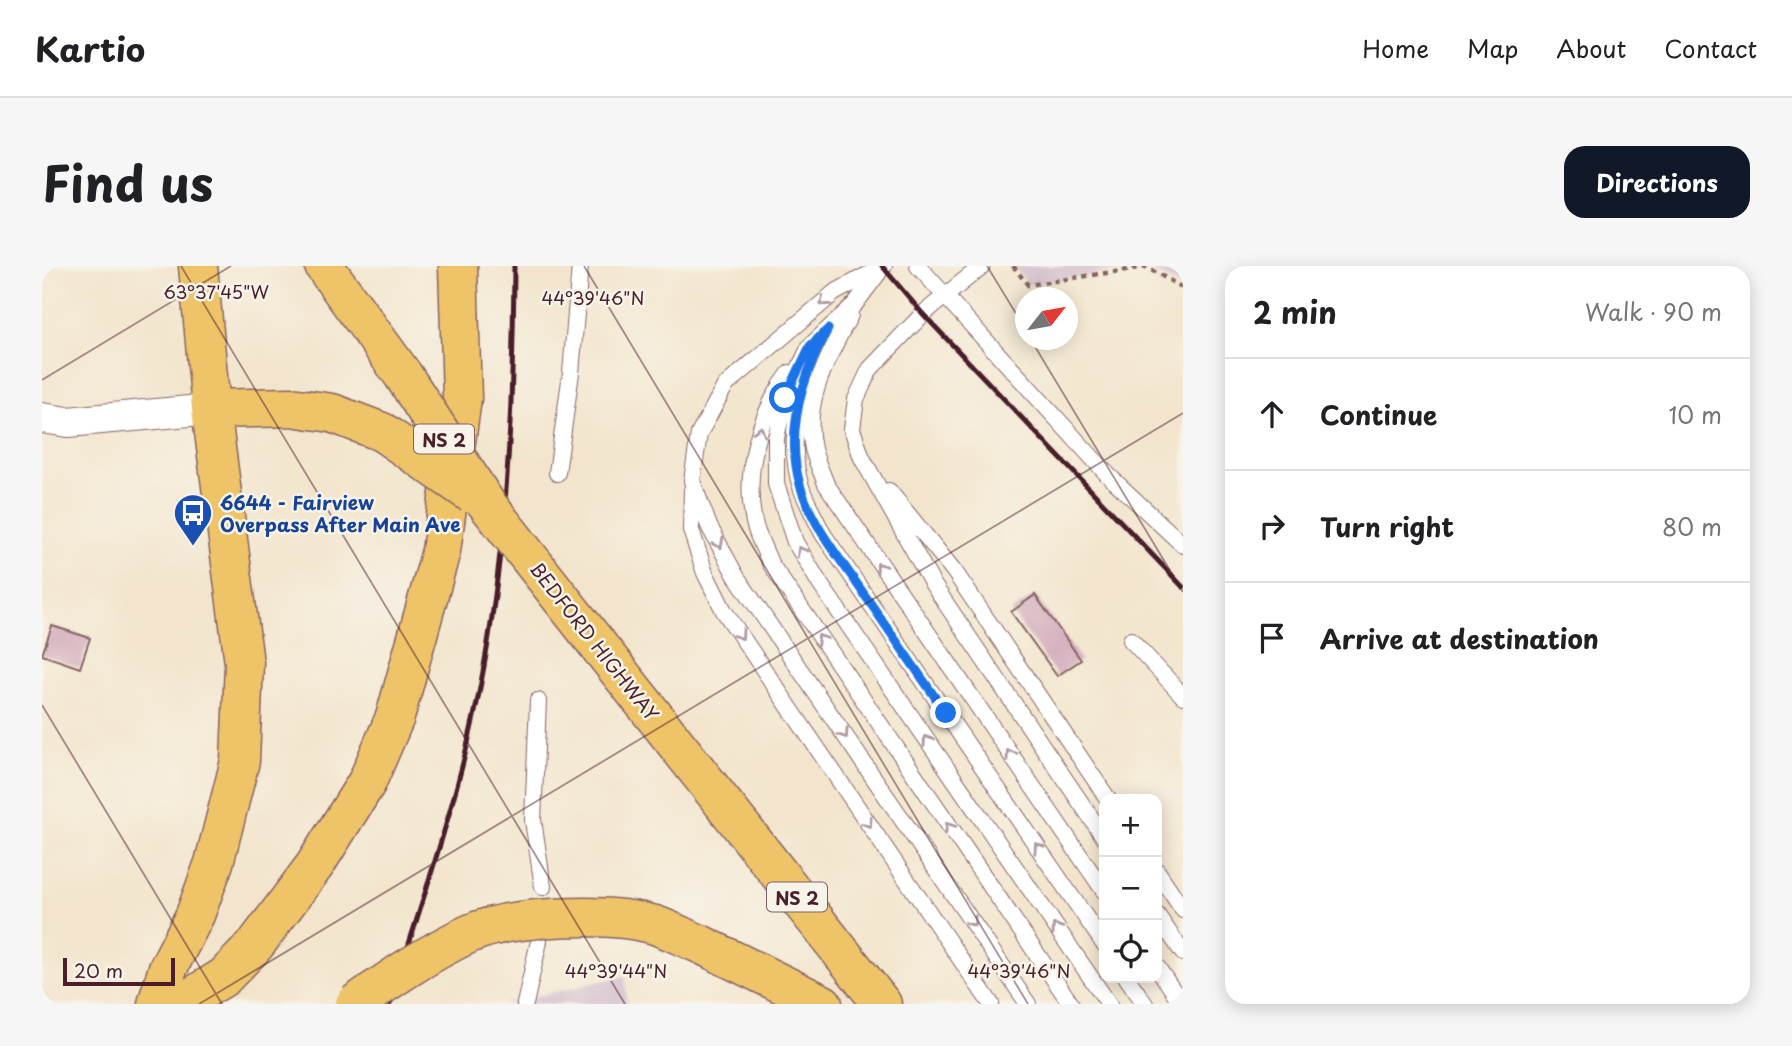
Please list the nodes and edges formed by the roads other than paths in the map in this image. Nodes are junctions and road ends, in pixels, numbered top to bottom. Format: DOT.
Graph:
graph roads {
  1 [pos="198,266"];
  2 [pos="324,266"];
  3 [pos="458,266"];
  4 [pos="580,266"];
  5 [pos="918,266"];
  6 [pos="982,266"];
  7 [pos="883,267"];
  8 [pos="944,296"];
  9 [pos="855,304"];
  10 [pos="828,329"];
  11 [pos="810,346"];
  12 [pos="211,410"];
  13 [pos="42,418"];
  14 [pos="862,458"];
  15 [pos="557,473"];
  16 [pos="692,481"];
  17 [pos="486,503"];
  18 [pos="1183,545"];
  19 [pos="1131,640"];
  20 [pos="1183,696"];
  21 [pos="538,701"];
  22 [pos="1105,794"];
  23 [pos="1099,830"];
  24 [pos="1162,878"];
  25 [pos="1099,884"];
  26 [pos="542,887"];
  27 [pos="1183,910"];
  28 [pos="1160,920"];
  29 [pos="1099,937"];
  30 [pos="539,941"];
  31 [pos="1183,953"];
  32 [pos="1162,974"];
  33 [pos="1130,983"];
  34 [pos="157,1004"];
  35 [pos="180,1004"];
  36 [pos="355,1004"];
  37 [pos="525,1004"];
  38 [pos="823,1004"];
  39 [pos="882,1004"];
  40 [pos="991,1004"];
  41 [pos="1028,1004"];
  42 [pos="1071,1004"];
  43 [pos="1109,1004"];
  44 [pos="1145,1004"];
  45 [pos="1182,1004"];
  1 -- 12 [label="main road"];
  2 -- 17 [label="main road, BEDFORD HIGHWAY / NS 2, bridge"];
  3 -- 35 [label="main road"];
  4 -- 15 [label="lane"];
  5 -- 8 [label="lane"];
  6 -- 8 [label="lane"];
  7 -- 9 [label="lane"];
  7 -- 16 [label="lane, one-way"];
  8 -- 14 [label="lane"];
  8 -- 18 [label="lane"];
  9 -- 10 [label="lane"];
  25 -- 9 [label="lane, one-way"];
  10 -- 11 [label="lane"];
  29 -- 10 [label="lane, one-way"];
  42 -- 11 [label="lane, one-way"];
  43 -- 11 [label="lane, one-way"];
  12 -- 13 [label="street"];
  12 -- 17 [label="main road, bridge"];
  12 -- 34 [label="main road"];
  14 -- 22 [label="lane"];
  14 -- 23 [label="lane"];
  16 -- 40 [label="lane, one-way"];
  16 -- 41 [label="lane, one-way"];
  17 -- 39 [label="main road, BEDFORD HIGHWAY / NS 2, bridge"];
  19 -- 20 [label="lane"];
  21 -- 26 [label="lane"];
  24 -- 27 [label="lane"];
  28 -- 31 [label="lane"];
  30 -- 37 [label="lane"];
  32 -- 45 [label="lane"];
  33 -- 44 [label="lane"];
  36 -- 38 [label="main road, bridge"];
}
